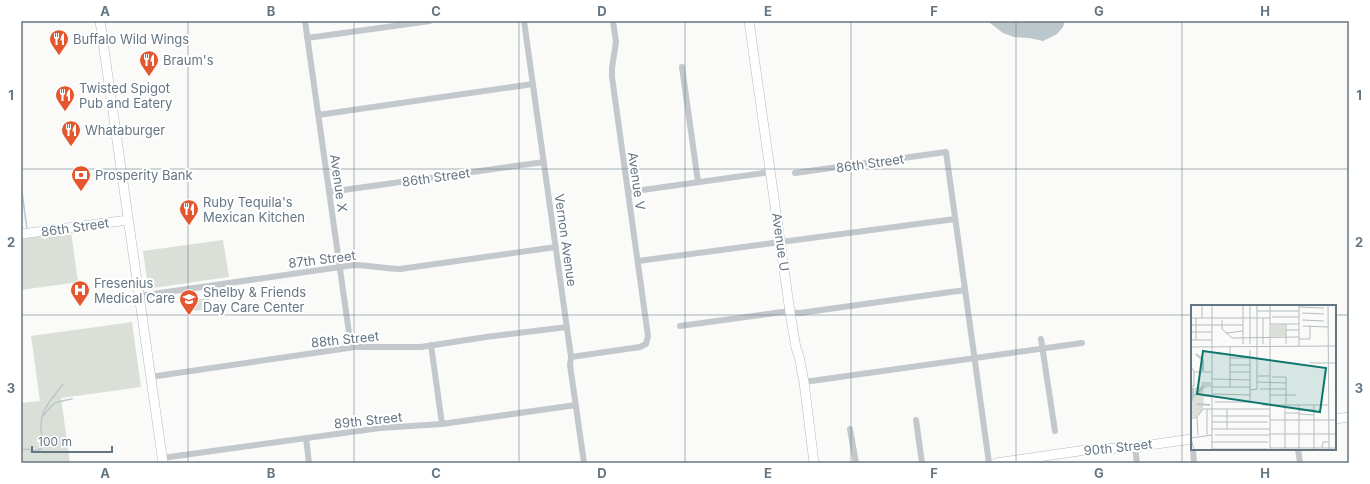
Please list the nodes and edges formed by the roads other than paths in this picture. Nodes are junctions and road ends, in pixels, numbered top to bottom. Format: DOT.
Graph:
graph roads {
  1 [pos="100,21"];
  2 [pos="305,21"];
  3 [pos="378,21"];
  4 [pos="430,21"];
  5 [pos="524,21"];
  6 [pos="613,21"];
  7 [pos="749,21"];
  8 [pos="379,28"];
  9 [pos="307,38"];
  10 [pos="682,67"];
  11 [pos="533,84"];
  12 [pos="318,115"];
  13 [pos="544,162"];
  14 [pos="771,172"];
  15 [pos="795,173"];
  16 [pos="698,182"];
  17 [pos="329,192"];
  18 [pos="628,192"];
  19 [pos="955,219"];
  20 [pos="128,220"];
  21 [pos="21,234"];
  22 [pos="780,241"];
  23 [pos="556,247"];
  24 [pos="638,261"];
  25 [pos="340,267"];
  26 [pos="965,290"];
  27 [pos="139,296"];
  28 [pos="790,312"];
  29 [pos="680,326"];
  30 [pos="567,327"];
  31 [pos="1041,339"];
  32 [pos="1082,343"];
  33 [pos="431,345"];
  34 [pos="351,347"];
  35 [pos="1042,349"];
  36 [pos="571,357"];
  37 [pos="974,358"];
  38 [pos="150,377"];
  39 [pos="804,382"];
  40 [pos="576,405"];
  41 [pos="1349,417"];
  42 [pos="1336,419"];
  43 [pos="916,420"];
  44 [pos="442,424"];
  45 [pos="850,429"];
  46 [pos="1055,431"];
  47 [pos="306,438"];
  48 [pos="1191,441"];
  49 [pos="1135,447"];
  50 [pos="1192,450"];
  51 [pos="1298,450"];
  52 [pos="162,461"];
  53 [pos="309,463"];
  54 [pos="584,463"];
  55 [pos="814,463"];
  56 [pos="856,463"];
  57 [pos="922,463"];
  58 [pos="989,463"];
  59 [pos="996,463"];
  60 [pos="1137,463"];
  61 [pos="1194,463"];
  62 [pos="1300,463"];
  1 -- 20 [label="street"];
  2 -- 9 [label="street, Avenue X"];
  3 -- 8 [label="street"];
  4 -- 8 [label="street"];
  5 -- 11 [label="street, Vernon Avenue"];
  6 -- 18 [label="street, Avenue V"];
  7 -- 14 [label="street, Avenue U"];
  8 -- 9 [label="street"];
  9 -- 12 [label="street, Avenue X"];
  10 -- 16 [label="street"];
  11 -- 12 [label="street"];
  11 -- 13 [label="street, Vernon Avenue"];
  12 -- 17 [label="street, Avenue X"];
  13 -- 17 [label="street, 86th Street"];
  13 -- 23 [label="street, Vernon Avenue"];
  14 -- 16 [label="street"];
  14 -- 22 [label="street, Avenue U"];
  15 -- 19 [label="street, 86th Street"];
  16 -- 18 [label="street"];
  17 -- 25 [label="street, Avenue X"];
  18 -- 24 [label="street, Avenue V"];
  19 -- 22 [label="street"];
  19 -- 26 [label="street"];
  20 -- 21 [label="street, 86th Street"];
  20 -- 27 [label="street"];
  22 -- 24 [label="street"];
  22 -- 28 [label="street, Avenue U"];
  23 -- 25 [label="street, 87th Street"];
  23 -- 30 [label="street, Vernon Avenue"];
  24 -- 36 [label="street, Avenue V"];
  25 -- 27 [label="street, 87th Street"];
  25 -- 34 [label="street, Avenue X"];
  26 -- 28 [label="street"];
  26 -- 37 [label="street"];
  27 -- 38 [label="street"];
  28 -- 29 [label="street"];
  28 -- 39 [label="street, Avenue U"];
  30 -- 33 [label="street, 88th Street"];
  30 -- 36 [label="street, Vernon Avenue"];
  31 -- 35 [label="street"];
  32 -- 35 [label="street"];
  33 -- 34 [label="street, 88th Street"];
  33 -- 44 [label="street"];
  34 -- 38 [label="street, 88th Street"];
  35 -- 37 [label="street"];
  35 -- 46 [label="street"];
  36 -- 40 [label="street, Vernon Avenue"];
  37 -- 39 [label="street"];
  37 -- 58 [label="street"];
  38 -- 52 [label="street"];
  39 -- 55 [label="street, Avenue U"];
  40 -- 44 [label="street, 89th Street"];
  40 -- 54 [label="street, Vernon Avenue"];
  41 -- 42 [label="street"];
  43 -- 57 [label="street"];
  44 -- 47 [label="street, 89th Street"];
  45 -- 56 [label="street"];
  47 -- 52 [label="street, 89th Street"];
  47 -- 53 [label="street"];
  48 -- 49 [label="street, 90th Street"];
  49 -- 59 [label="street, 90th Street"];
  49 -- 60 [label="street"];
  50 -- 61 [label="street"];
  51 -- 62 [label="street"];
}
